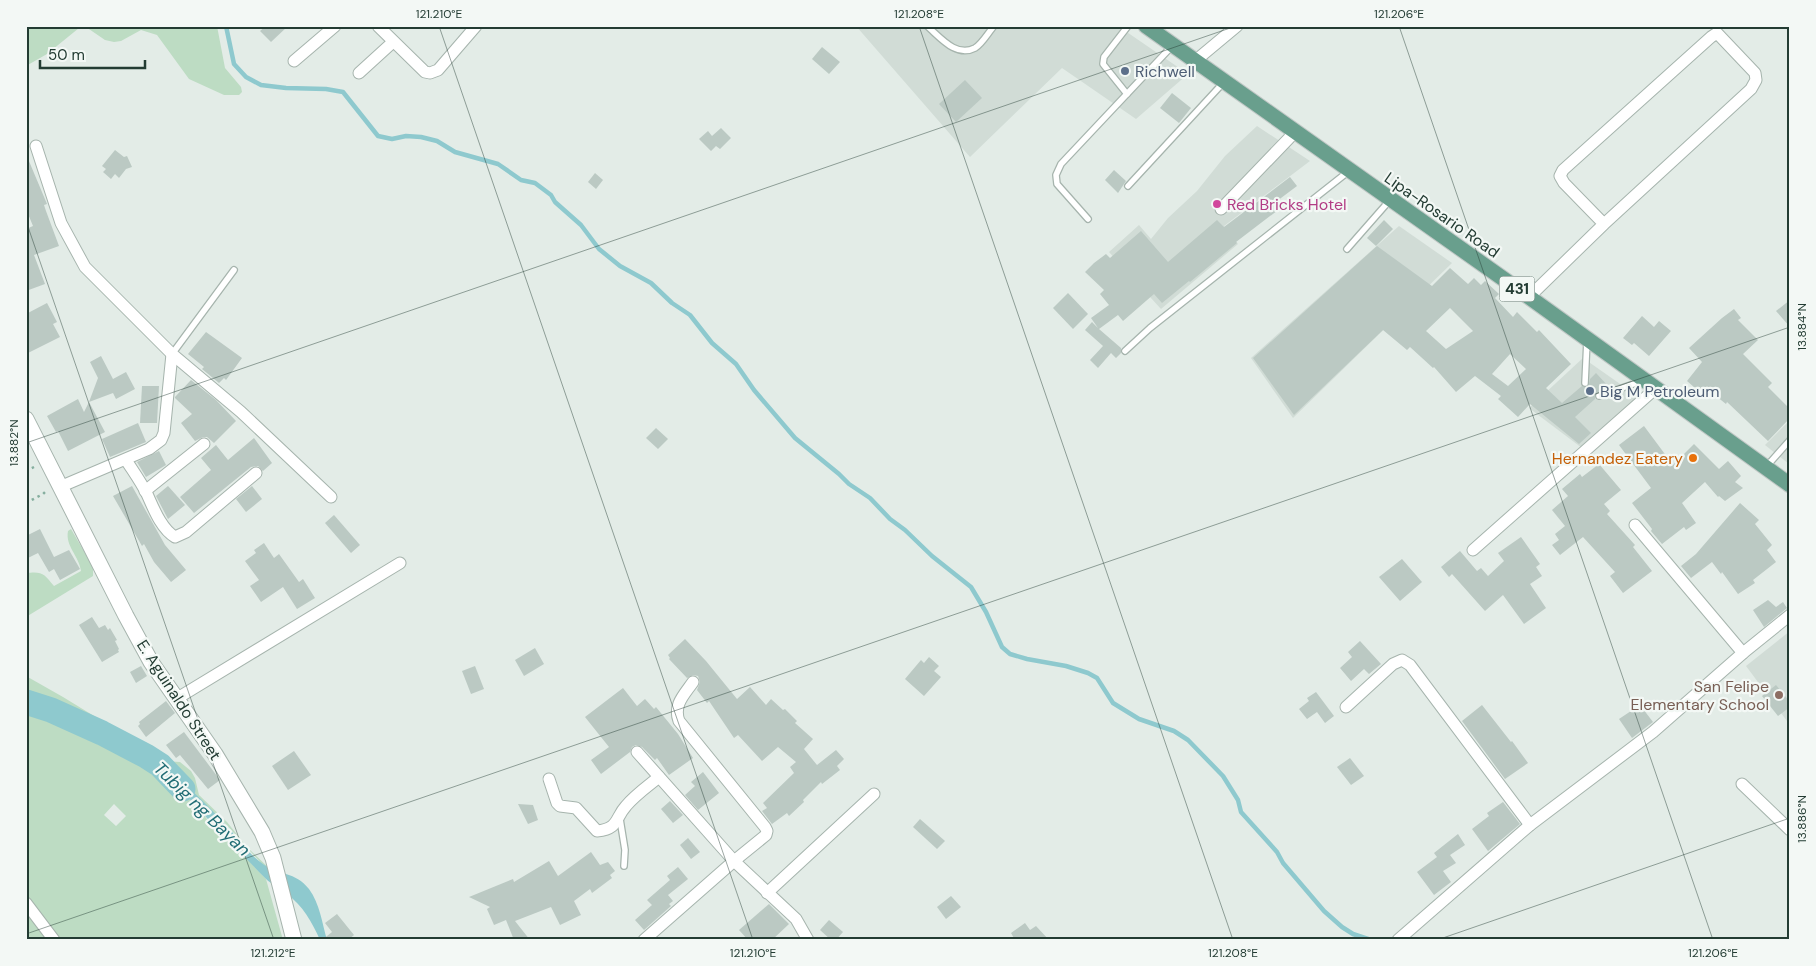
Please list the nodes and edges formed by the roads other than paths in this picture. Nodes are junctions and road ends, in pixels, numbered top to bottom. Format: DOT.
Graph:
graph roads {
  1 [pos="334,26"];
  2 [pos="378,26"];
  3 [pos="927,26"];
  4 [pos="994,26"];
  5 [pos="1128,26"];
  6 [pos="1146,26"];
  7 [pos="1237,26"];
  8 [pos="474,27"];
  9 [pos="393,42"];
  10 [pos="1173,46"];
  11 [pos="294,61"];
  12 [pos="1195,61"];
  13 [pos="359,73"];
  14 [pos="1224,82"];
  15 [pos="1126,94"];
  16 [pos="1295,132"];
  17 [pos="36,146"];
  18 [pos="1349,171"];
  19 [pos="1128,186"];
  20 [pos="1390,200"];
  21 [pos="1221,209"];
  22 [pos="1088,219"];
  23 [pos="1604,224"];
  24 [pos="1347,249"];
  25 [pos="234,270"];
  26 [pos="1529,297"];
  27 [pos="1588,340"];
  28 [pos="1125,351"];
  29 [pos="172,354"];
  30 [pos="1585,383"];
  31 [pos="1649,385"];
  32 [pos="1599,396"];
  33 [pos="26,419"];
  34 [pos="1790,440"];
  35 [pos="204,444"];
  36 [pos="126,460"];
  37 [pos="1766,467"];
  38 [pos="256,472"];
  39 [pos="1790,485"];
  40 [pos="62,486"];
  41 [pos="145,490"];
  42 [pos="331,497"];
  43 [pos="1635,525"];
  44 [pos="1473,550"];
  45 [pos="400,563"];
  46 [pos="1790,615"];
  47 [pos="1743,653"];
  48 [pos="693,682"];
  49 [pos="176,698"];
  50 [pos="1346,707"];
  51 [pos="637,752"];
  52 [pos="659,777"];
  53 [pos="549,779"];
  54 [pos="1742,784"];
  55 [pos="874,794"];
  56 [pos="620,818"];
  57 [pos="1530,825"];
  58 [pos="1790,830"];
  59 [pos="734,860"];
  60 [pos="624,866"];
  61 [pos="768,893"];
  62 [pos="26,904"];
  63 [pos="294,935"];
  64 [pos="54,940"];
  65 [pos="644,940"];
  66 [pos="808,940"];
  67 [pos="1398,940"];
  1 -- 11 [label="street"];
  2 -- 9 [label="street"];
  3 -- 4 [label="lane"];
  5 -- 15 [label="lane"];
  6 -- 10 [label="main road, Lipa-Rosario Road / 431"];
  7 -- 12 [label="street"];
  8 -- 9 [label="street"];
  9 -- 13 [label="street"];
  10 -- 12 [label="main road, Lipa-Rosario Road / 431"];
  10 -- 15 [label="lane"];
  12 -- 14 [label="main road, Lipa-Rosario Road / 431"];
  14 -- 16 [label="main road, Lipa-Rosario Road / 431"];
  14 -- 19 [label="lane"];
  15 -- 22 [label="lane"];
  16 -- 18 [label="main road, Lipa-Rosario Road / 431"];
  16 -- 21 [label="street"];
  17 -- 29 [label="street"];
  18 -- 20 [label="main road, Lipa-Rosario Road / 431"];
  18 -- 28 [label="lane"];
  20 -- 24 [label="lane"];
  20 -- 26 [label="main road, Lipa-Rosario Road / 431"];
  23 -- 23 [label="street"];
  23 -- 26 [label="street"];
  25 -- 29 [label="lane"];
  26 -- 27 [label="main road, Lipa-Rosario Road / 431"];
  27 -- 30 [label="lane"];
  27 -- 31 [label="main road, Lipa-Rosario Road / 431"];
  29 -- 36 [label="street"];
  29 -- 42 [label="street"];
  31 -- 32 [label="lane"];
  31 -- 37 [label="main road, Lipa-Rosario Road / 431"];
  31 -- 44 [label="street"];
  33 -- 40 [label="street, E. Aguinaldo Street"];
  34 -- 37 [label="lane"];
  35 -- 41 [label="street"];
  36 -- 40 [label="street"];
  36 -- 41 [label="street"];
  37 -- 39 [label="main road, Lipa-Rosario Road / 431"];
  38 -- 41 [label="street"];
  40 -- 49 [label="street, E. Aguinaldo Street"];
  43 -- 47 [label="street"];
  45 -- 49 [label="street"];
  46 -- 47 [label="street"];
  47 -- 57 [label="street"];
  48 -- 59 [label="street"];
  49 -- 63 [label="street, E. Aguinaldo Street"];
  50 -- 57 [label="street"];
  51 -- 52 [label="street"];
  52 -- 56 [label="street"];
  52 -- 59 [label="street"];
  53 -- 56 [label="street"];
  54 -- 58 [label="street"];
  55 -- 61 [label="street"];
  56 -- 60 [label="lane"];
  57 -- 67 [label="street"];
  59 -- 61 [label="street"];
  59 -- 65 [label="street"];
  61 -- 66 [label="street"];
  62 -- 64 [label="street"];
}
